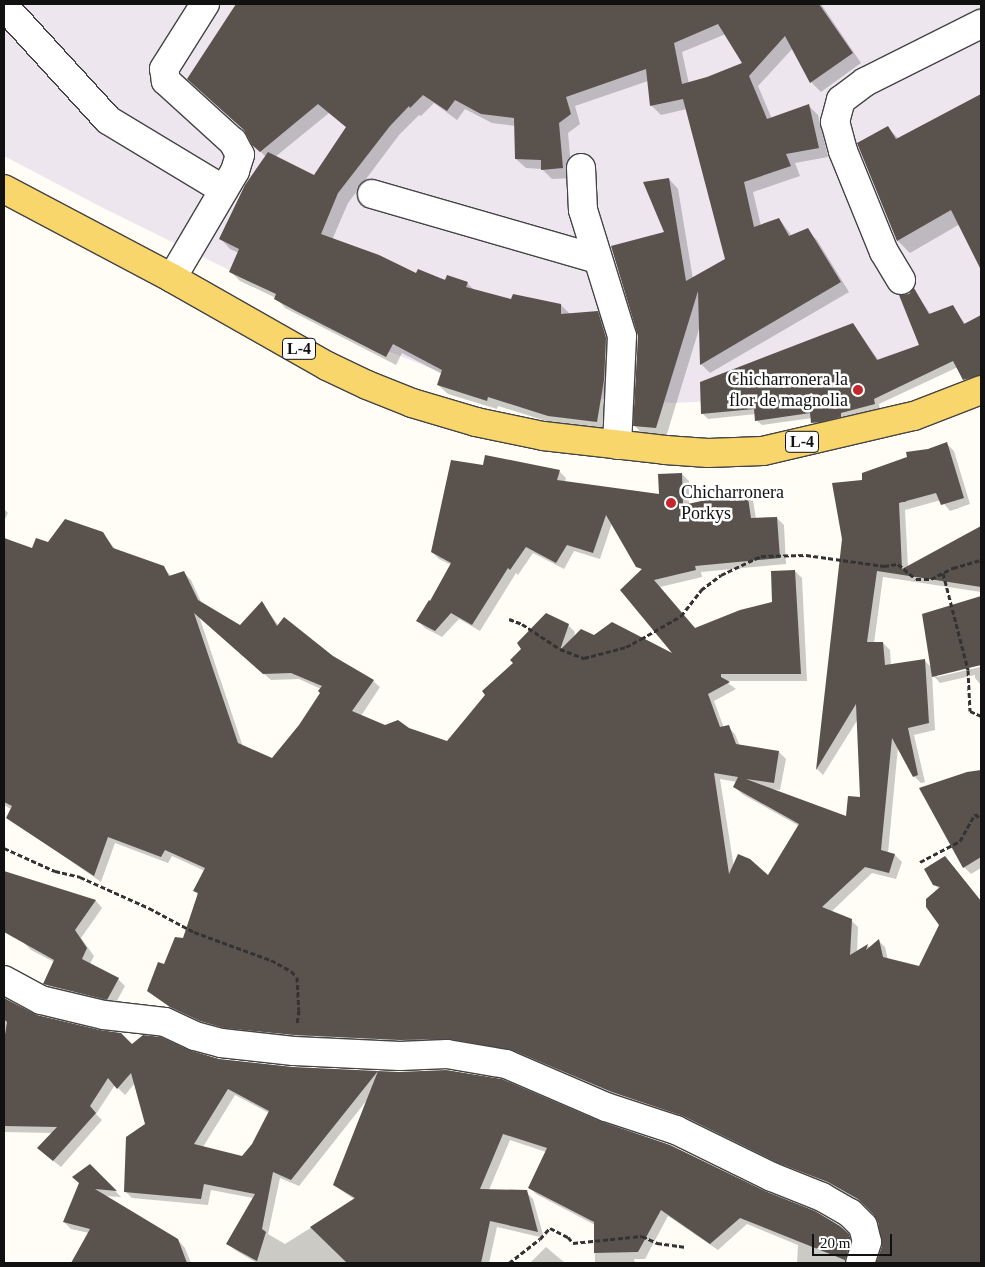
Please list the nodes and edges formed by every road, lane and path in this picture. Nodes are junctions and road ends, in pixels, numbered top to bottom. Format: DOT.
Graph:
graph roads {
  1 [pos="205,4"];
  2 [pos="4,6"];
  3 [pos="981,24"];
  4 [pos="580,168"];
  5 [pos="4,189"];
  6 [pos="224,190"];
  7 [pos="372,194"];
  8 [pos="597,259"];
  9 [pos="172,278"];
  10 [pos="901,280"];
  11 [pos="981,390"];
  12 [pos="617,445"];
  13 [pos="981,560"];
  14 [pos="943,573"];
  15 [pos="509,619"];
  16 [pos="981,716"];
  17 [pos="981,819"];
  18 [pos="4,848"];
  19 [pos="920,862"];
  20 [pos="4,980"];
  21 [pos="294,1051"];
  22 [pos="686,1247"];
  23 [pos="509,1263"];
  24 [pos="860,1263"];
  1 -- 6 [label="street"];
  2 -- 6 [label="street"];
  3 -- 10 [label="street"];
  4 -- 8 [label="street"];
  5 -- 9 [label="main road, L-4"];
  6 -- 9 [label="street"];
  7 -- 8 [label="street"];
  8 -- 12 [label="street"];
  9 -- 12 [label="main road, L-4"];
  11 -- 12 [label="main road, L-4"];
  13 -- 14 [label="path"];
  14 -- 15 [label="path"];
  14 -- 16 [label="path"];
  17 -- 19 [label="path"];
  18 -- 21 [label="path"];
  20 -- 21 [label="street"];
  21 -- 24 [label="street"];
  22 -- 23 [label="path"];
}
